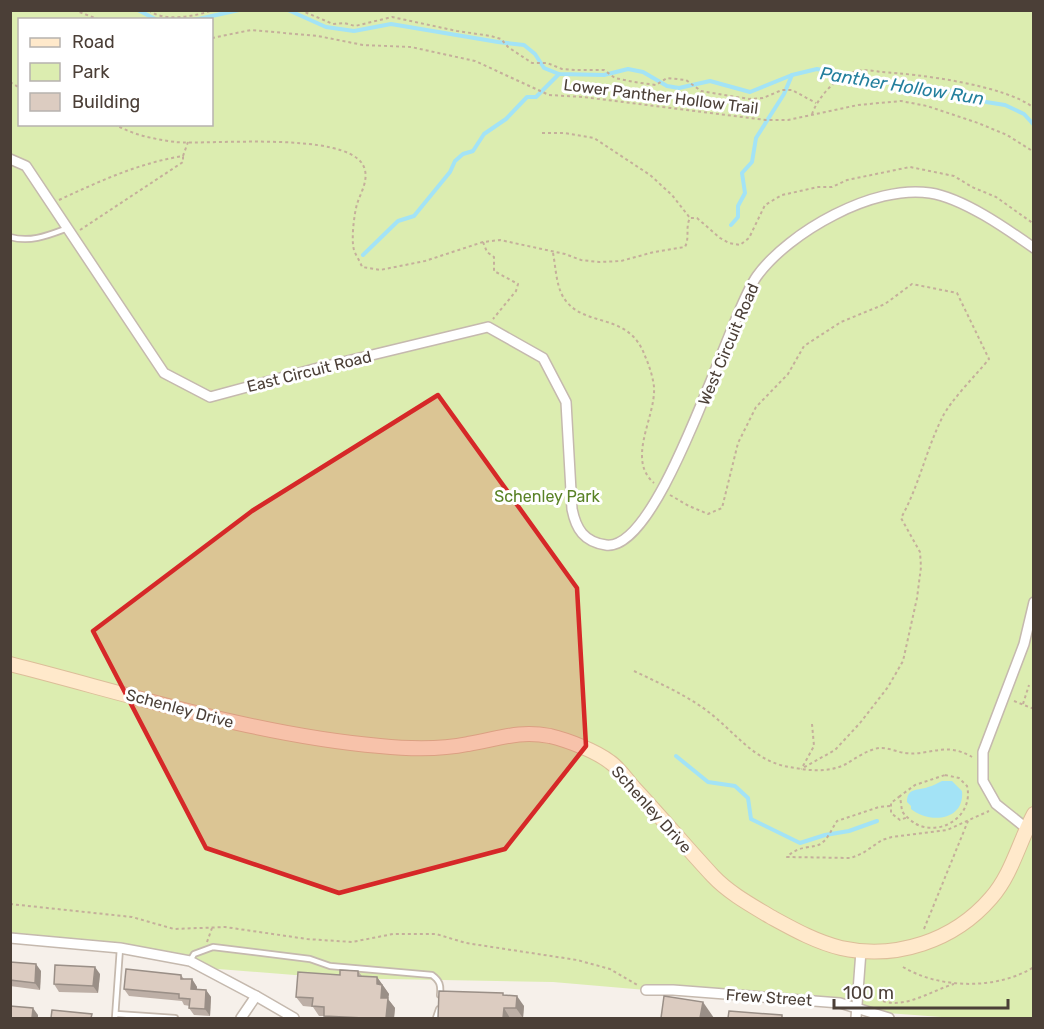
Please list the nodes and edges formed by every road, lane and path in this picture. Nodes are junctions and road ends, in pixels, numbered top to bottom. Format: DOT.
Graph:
graph roads {
  1 [pos="74,10"];
  2 [pos="149,10"];
  3 [pos="213,10"];
  4 [pos="300,10"];
  5 [pos="95,18"];
  6 [pos="213,38"];
  7 [pos="816,103"];
  8 [pos="1034,108"];
  9 [pos="812,114"];
  10 [pos="117,126"];
  11 [pos="542,133"];
  12 [pos="188,142"];
  13 [pos="1034,152"];
  14 [pos="183,156"];
  15 [pos="10,159"];
  16 [pos="51,203"];
  17 [pos="690,218"];
  18 [pos="1034,224"];
  19 [pos="71,232"];
  20 [pos="10,237"];
  21 [pos="483,242"];
  22 [pos="1034,248"];
  23 [pos="553,253"];
  24 [pos="488,327"];
  25 [pos="662,490"];
  26 [pos="1034,602"];
  27 [pos="10,664"];
  28 [pos="634,671"];
  29 [pos="1029,685"];
  30 [pos="1004,697"];
  31 [pos="1023,704"];
  32 [pos="1034,709"];
  33 [pos="812,724"];
  34 [pos="982,763"];
  35 [pos="801,769"];
  36 [pos="975,788"];
  37 [pos="968,790"];
  38 [pos="900,796"];
  39 [pos="890,806"];
  40 [pos="989,811"];
  41 [pos="1034,814"];
  42 [pos="908,817"];
  43 [pos="968,821"];
  44 [pos="1026,828"];
  45 [pos="10,904"];
  46 [pos="212,928"];
  47 [pos="921,935"];
  48 [pos="10,938"];
  49 [pos="120,948"];
  50 [pos="203,950"];
  51 [pos="861,951"];
  52 [pos="190,961"];
  53 [pos="1034,967"];
  54 [pos="903,968"];
  55 [pos="956,983"];
  56 [pos="646,990"];
  57 [pos="673,990"];
  58 [pos="256,996"];
  59 [pos="672,1001"];
  60 [pos="883,1001"];
  61 [pos="856,1014"];
  62 [pos="115,1016"];
  63 [pos="176,1018"];
  64 [pos="242,1018"];
  65 [pos="294,1018"];
  66 [pos="436,1018"];
  67 [pos="889,1018"];
  1 -- 5 [label="path"];
  2 -- 3 [label="path"];
  4 -- 7 [label="path"];
  6 -- 9 [label="path, Lower Panther Hollow Trail"];
  7 -- 8 [label="path"];
  7 -- 9 [label="path"];
  9 -- 13 [label="path, Lower Panther Hollow Trail"];
  10 -- 12 [label="path"];
  11 -- 17 [label="path"];
  12 -- 14 [label="path"];
  12 -- 21 [label="path"];
  14 -- 16 [label="path"];
  14 -- 19 [label="path"];
  15 -- 16 [label="street, East Circuit Road"];
  16 -- 19 [label="street, East Circuit Road"];
  17 -- 18 [label="path"];
  17 -- 23 [label="path"];
  19 -- 20 [label="lane"];
  19 -- 24 [label="street, East Circuit Road"];
  21 -- 23 [label="path"];
  21 -- 24 [label="path"];
  22 -- 25 [label="street, West Circuit Road"];
  23 -- 25 [label="path"];
  24 -- 25 [label="street, West Circuit Road"];
  25 -- 35 [label="path"];
  26 -- 30 [label="street"];
  27 -- 51 [label="street, Schenley Drive"];
  28 -- 35 [label="path"];
  29 -- 31 [label="path"];
  30 -- 31 [label="path"];
  30 -- 34 [label="street"];
  31 -- 32 [label="path"];
  33 -- 35 [label="path"];
  34 -- 35 [label="path"];
  34 -- 44 [label="street"];
  36 -- 37 [label="path"];
  37 -- 38 [label="path"];
  37 -- 42 [label="path"];
  38 -- 39 [label="path"];
  38 -- 42 [label="path"];
  39 -- 42 [label="path"];
  39 -- 43 [label="path"];
  40 -- 43 [label="path"];
  41 -- 44 [label="street, Schenley Drive"];
  43 -- 47 [label="path"];
  44 -- 51 [label="street, Schenley Drive"];
  45 -- 46 [label="path"];
  46 -- 50 [label="path"];
  46 -- 56 [label="path"];
  48 -- 49 [label="street"];
  49 -- 52 [label="street"];
  49 -- 62 [label="lane"];
  50 -- 52 [label="lane"];
  50 -- 66 [label="lane"];
  51 -- 61 [label="street"];
  52 -- 58 [label="street"];
  53 -- 55 [label="path"];
  54 -- 55 [label="path"];
  55 -- 60 [label="path"];
  56 -- 57 [label="street, Frew Street"];
  57 -- 59 [label="lane"];
  57 -- 61 [label="street, Frew Street"];
  58 -- 64 [label="street"];
  58 -- 65 [label="street"];
  61 -- 67 [label="street, Frew Street"];
  62 -- 63 [label="lane"];
}
